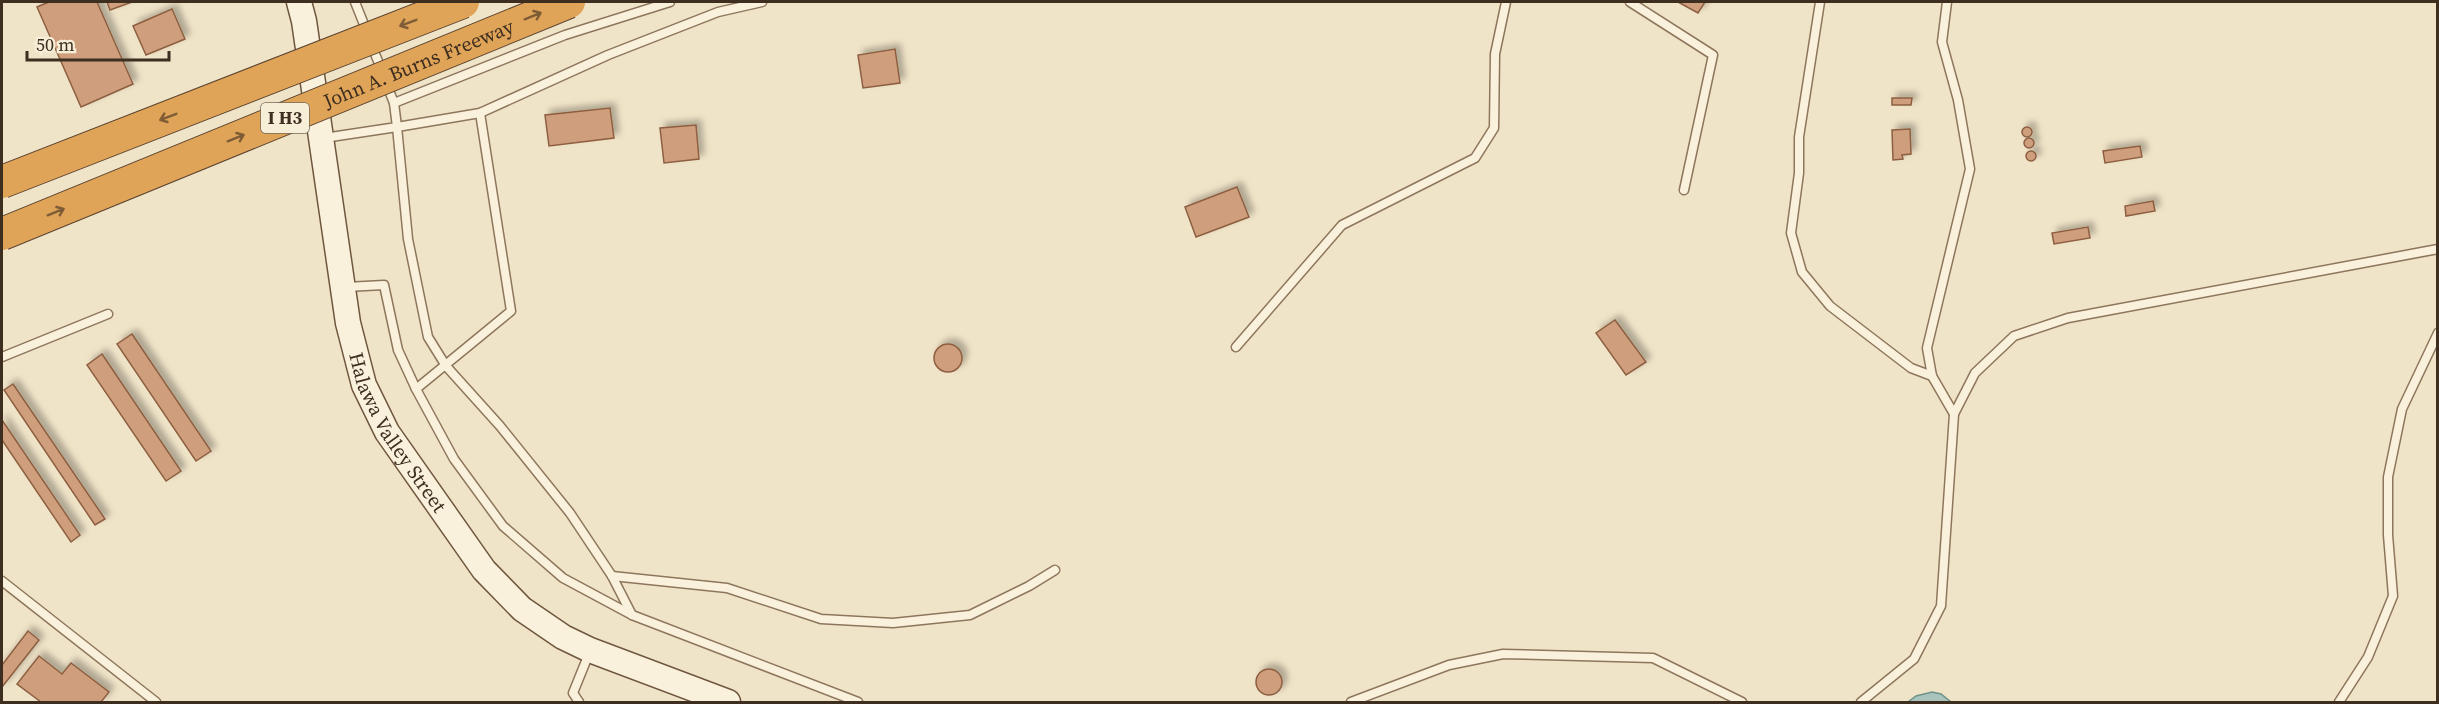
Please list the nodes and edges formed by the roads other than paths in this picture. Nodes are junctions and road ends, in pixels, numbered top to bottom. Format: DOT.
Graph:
graph roads {
  1 [pos="299,2"];
  2 [pos="355,2"];
  3 [pos="463,2"];
  4 [pos="569,2"];
  5 [pos="670,2"];
  6 [pos="762,2"];
  7 [pos="1506,2"];
  8 [pos="1630,2"];
  9 [pos="1820,2"];
  10 [pos="1947,2"];
  11 [pos="394,103"];
  12 [pos="480,113"];
  13 [pos="397,126"];
  14 [pos="321,139"];
  15 [pos="2,182"];
  16 [pos="1684,190"];
  17 [pos="2,234"];
  18 [pos="2437,250"];
  19 [pos="342,287"];
  20 [pos="108,314"];
  21 [pos="2438,333"];
  22 [pos="1236,347"];
  23 [pos="2,357"];
  24 [pos="446,366"];
  25 [pos="1932,376"];
  26 [pos="416,390"];
  27 [pos="1954,414"];
  28 [pos="1055,570"];
  29 [pos="612,576"];
  30 [pos="2,581"];
  31 [pos="632,615"];
  32 [pos="590,650"];
  33 [pos="156,702"];
  34 [pos="579,702"];
  35 [pos="728,702"];
  36 [pos="858,702"];
  37 [pos="1352,702"];
  38 [pos="1742,702"];
  39 [pos="1863,702"];
  40 [pos="2340,702"];
  1 -- 14 [label="street, Halawa Valley Street"];
  2 -- 11 [label="lane"];
  3 -- 15 [label="highway, John A. Burns Freeway / I H3, one-way, bridge"];
  17 -- 4 [label="highway, John A. Burns Freeway / I H3, one-way, bridge"];
  5 -- 11 [label="lane"];
  6 -- 12 [label="lane"];
  7 -- 22 [label="lane"];
  8 -- 16 [label="lane"];
  9 -- 25 [label="lane"];
  10 -- 25 [label="lane"];
  11 -- 13 [label="lane"];
  12 -- 13 [label="lane"];
  12 -- 24 [label="lane"];
  13 -- 14 [label="lane"];
  13 -- 24 [label="lane"];
  14 -- 19 [label="street, Halawa Valley Street"];
  18 -- 27 [label="lane"];
  19 -- 26 [label="lane"];
  19 -- 32 [label="street, Halawa Valley Street"];
  20 -- 23 [label="lane"];
  21 -- 40 [label="lane"];
  24 -- 26 [label="lane"];
  24 -- 29 [label="lane"];
  25 -- 27 [label="lane"];
  26 -- 31 [label="lane"];
  27 -- 39 [label="lane"];
  28 -- 29 [label="lane"];
  29 -- 31 [label="lane"];
  30 -- 33 [label="lane"];
  31 -- 36 [label="lane"];
  32 -- 34 [label="lane"];
  32 -- 35 [label="street, Halawa Valley Street"];
  37 -- 38 [label="lane"];
}
